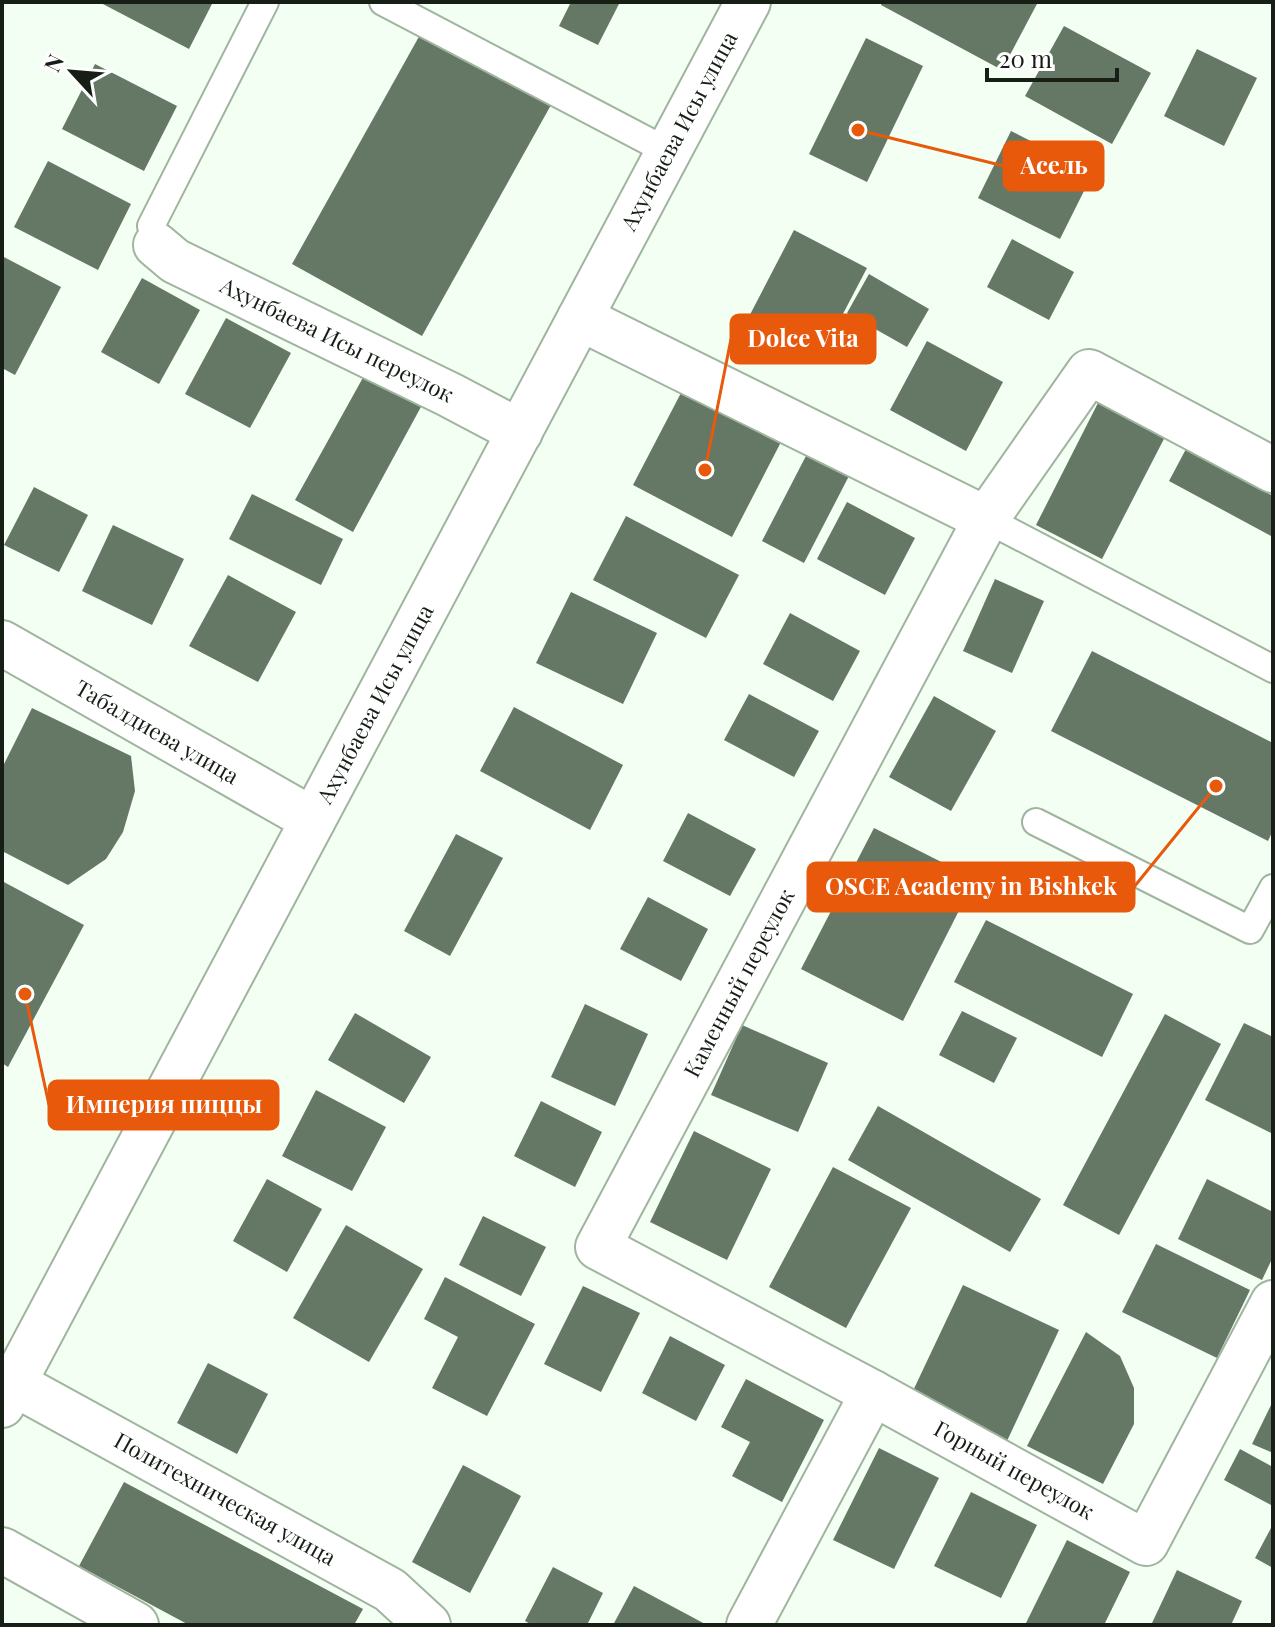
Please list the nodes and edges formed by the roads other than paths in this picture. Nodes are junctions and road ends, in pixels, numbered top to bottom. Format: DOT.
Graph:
graph roads {
  1 [pos="265,2"];
  2 [pos="383,2"];
  3 [pos="748,2"];
  4 [pos="669,152"];
  5 [pos="156,245"];
  6 [pos="580,318"];
  7 [pos="520,432"];
  8 [pos="1273,470"];
  9 [pos="986,519"];
  10 [pos="2,643"];
  11 [pos="1273,669"];
  12 [pos="313,820"];
  13 [pos="1036,822"];
  14 [pos="1273,888"];
  15 [pos="1273,1303"];
  16 [pos="873,1393"];
  17 [pos="8,1394"];
  18 [pos="2,1550"];
  19 [pos="136,1625"];
  20 [pos="428,1625"];
  21 [pos="749,1625"];
  1 -- 5 [label="lane"];
  2 -- 4 [label="lane"];
  3 -- 4 [label="street, Ахунбаева Исы улица"];
  4 -- 6 [label="street, Ахунбаева Исы улица"];
  5 -- 7 [label="street, Ахунбаева Исы переулок"];
  6 -- 7 [label="street, Ахунбаева Исы улица"];
  6 -- 9 [label="street"];
  7 -- 12 [label="street, Ахунбаева Исы улица"];
  8 -- 9 [label="street, Каменный переулок"];
  9 -- 11 [label="lane"];
  9 -- 16 [label="street, Каменный переулок"];
  10 -- 12 [label="street, Табалдиева улица"];
  12 -- 17 [label="street, Ахунбаева Исы улица"];
  13 -- 14 [label="lane"];
  15 -- 16 [label="street, Горный переулок"];
  16 -- 21 [label="street"];
  17 -- 20 [label="street, Политехническая улица"];
  18 -- 19 [label="street"];
}
